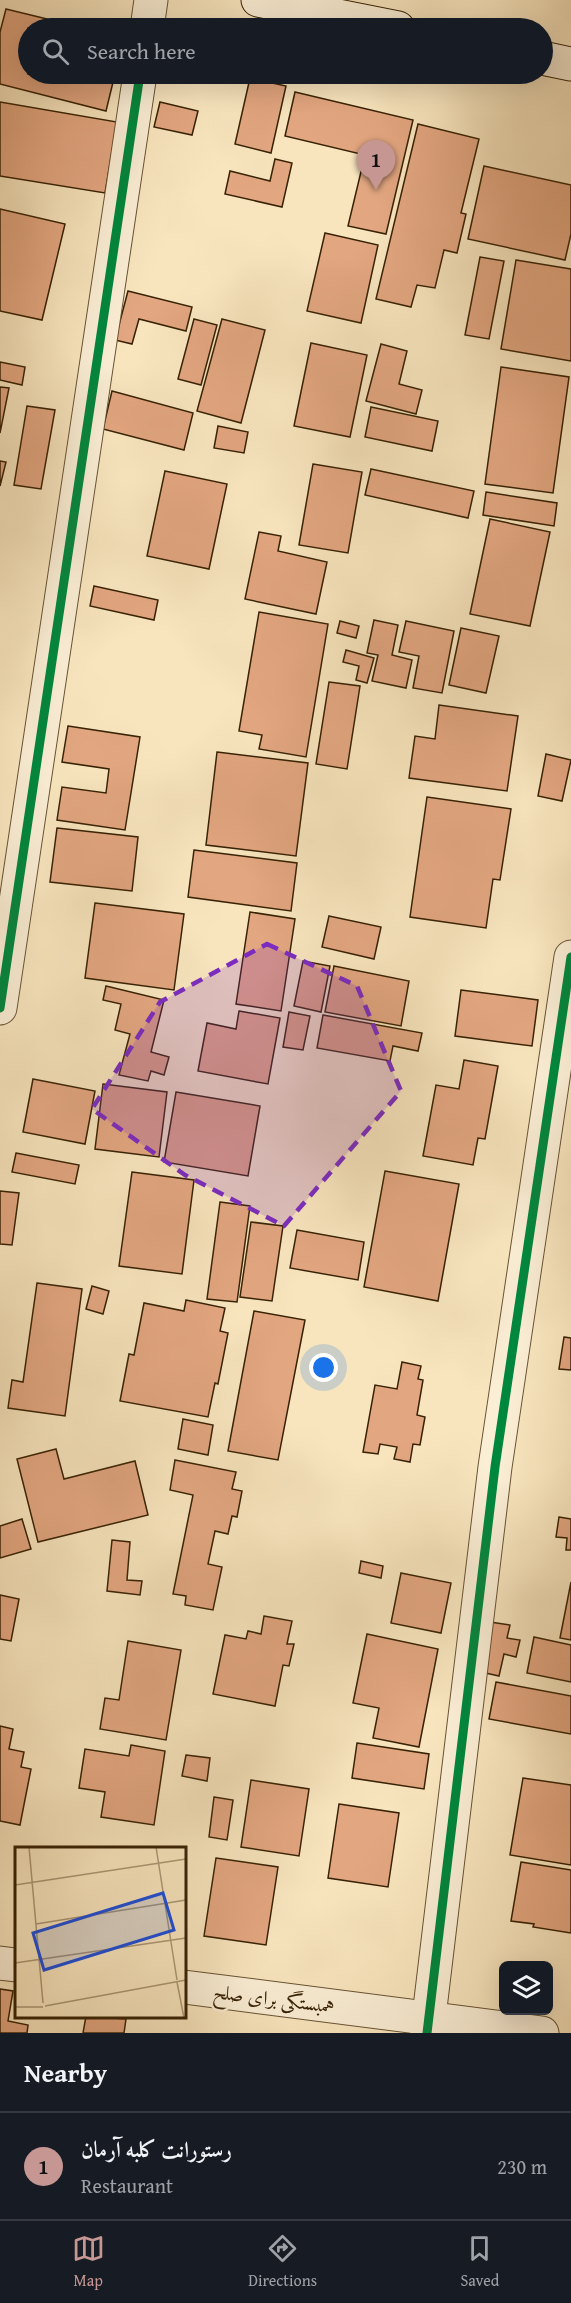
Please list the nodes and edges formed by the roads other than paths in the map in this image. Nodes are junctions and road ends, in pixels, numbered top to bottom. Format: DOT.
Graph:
graph roads {
  1 [pos="151,0"];
  2 [pos="258,0"];
  3 [pos="148,18"];
  4 [pos="348,18"];
  5 [pos="553,60"];
  6 [pos="571,64"];
  7 [pos="139,84"];
  8 [pos="571,957"];
  9 [pos="0,1008"];
  10 [pos="0,1963"];
  11 [pos="15,1965"];
  12 [pos="186,1987"];
  13 [pos="428,2025"];
  14 [pos="542,2033"];
  1 -- 3 [label="street"];
  2 -- 4 [label="street"];
  5 -- 6 [label="street"];
  7 -- 9 [label="street"];
  8 -- 13 [label="street"];
  10 -- 11 [label="street"];
  12 -- 13 [label="street, همبستگی برای صلح"];
  13 -- 14 [label="street, همبستگی برای صلح"];
}
